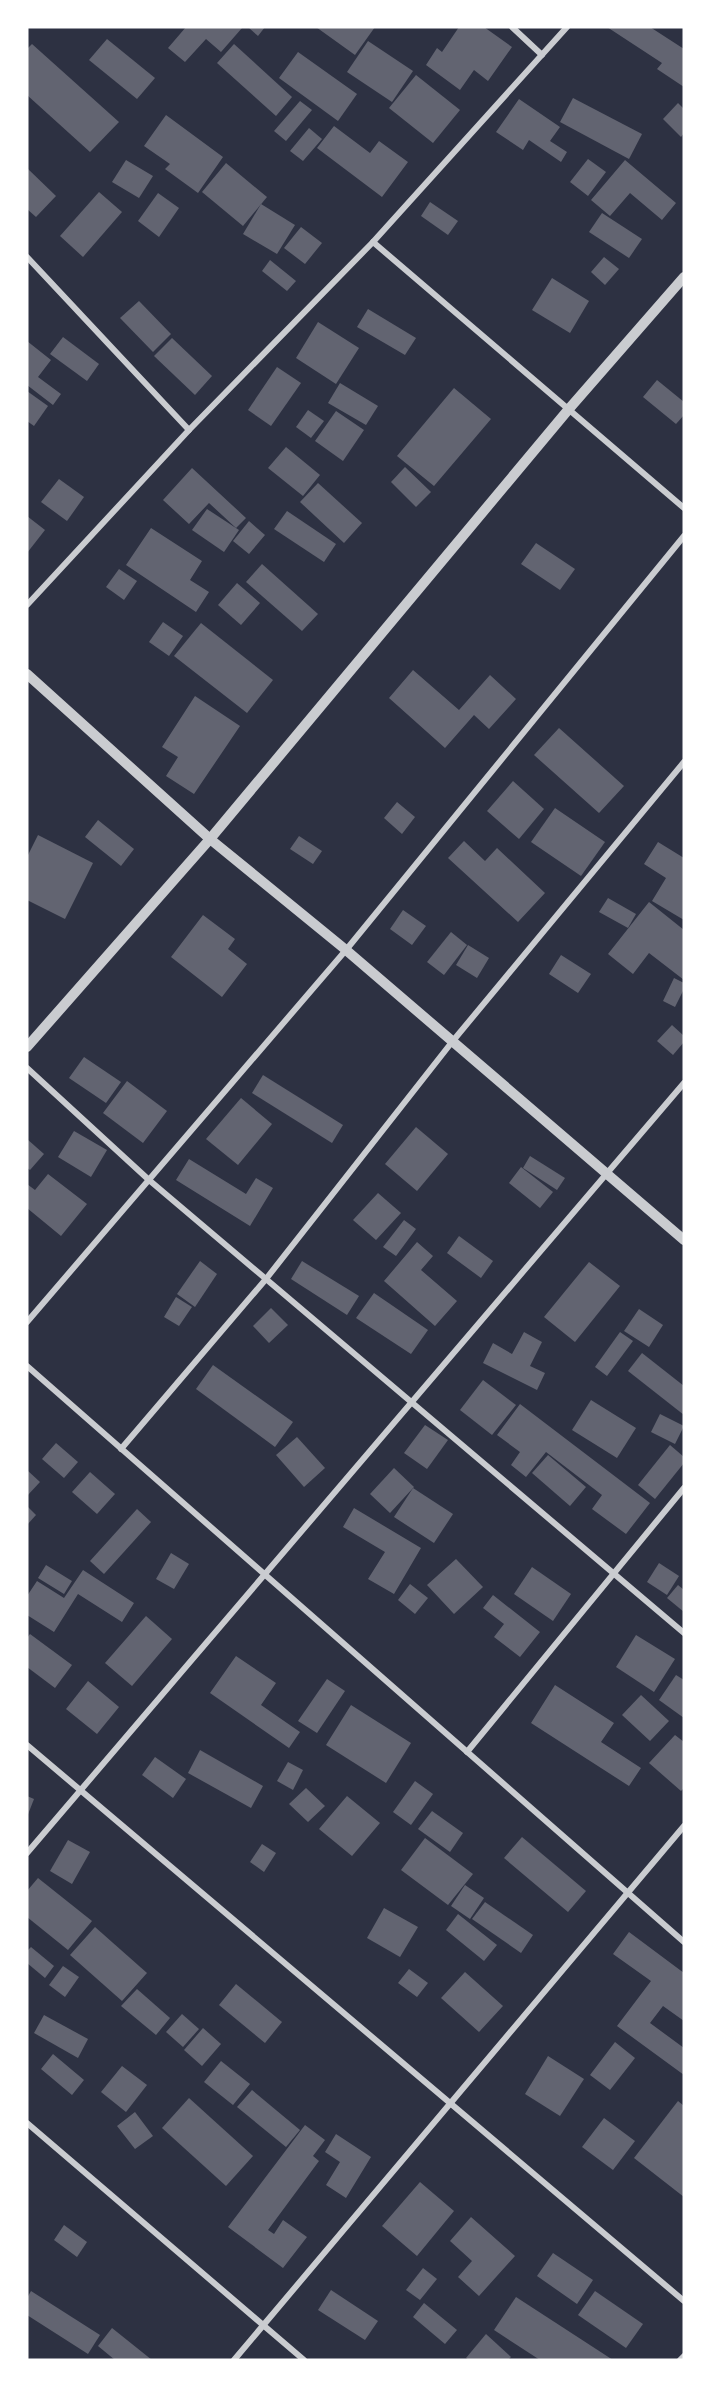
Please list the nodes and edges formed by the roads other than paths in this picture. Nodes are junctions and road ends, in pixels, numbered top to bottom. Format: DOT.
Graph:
graph roads {
  1 [pos="512,27"];
  2 [pos="567,27"];
  3 [pos="542,55"];
  4 [pos="372,242"];
  5 [pos="27,257"];
  6 [pos="684,277"];
  7 [pos="568,410"];
  8 [pos="189,430"];
  9 [pos="684,508"];
  10 [pos="684,536"];
  11 [pos="27,606"];
  12 [pos="27,674"];
  13 [pos="684,762"];
  14 [pos="210,839"];
  15 [pos="346,950"];
  16 [pos="452,1042"];
  17 [pos="27,1047"];
  18 [pos="27,1068"];
  19 [pos="684,1083"];
  20 [pos="606,1173"];
  21 [pos="149,1180"];
  22 [pos="684,1240"];
  23 [pos="266,1279"];
  24 [pos="27,1322"];
  25 [pos="27,1366"];
  26 [pos="413,1402"];
  27 [pos="122,1449"];
  28 [pos="684,1488"];
  29 [pos="264,1574"];
  30 [pos="614,1574"];
  31 [pos="684,1633"];
  32 [pos="27,1745"];
  33 [pos="467,1752"];
  34 [pos="82,1790"];
  35 [pos="684,1826"];
  36 [pos="27,1853"];
  37 [pos="628,1893"];
  38 [pos="684,1942"];
  39 [pos="451,2104"];
  40 [pos="27,2123"];
  41 [pos="684,2301"];
  42 [pos="263,2326"];
  43 [pos="684,2356"];
  44 [pos="234,2360"];
  45 [pos="304,2360"];
  46 [pos="680,2360"];
  1 -- 3 [label="street"];
  2 -- 3 [label="street"];
  3 -- 4 [label="street"];
  4 -- 7 [label="street"];
  4 -- 8 [label="street"];
  5 -- 8 [label="street"];
  6 -- 7 [label="street"];
  7 -- 9 [label="street"];
  7 -- 14 [label="street"];
  8 -- 11 [label="street"];
  10 -- 15 [label="street"];
  12 -- 14 [label="street"];
  13 -- 16 [label="street"];
  14 -- 15 [label="street"];
  14 -- 17 [label="street"];
  15 -- 16 [label="street"];
  15 -- 21 [label="street"];
  16 -- 20 [label="street"];
  16 -- 23 [label="street"];
  18 -- 21 [label="street"];
  19 -- 20 [label="street"];
  20 -- 22 [label="street"];
  20 -- 26 [label="street"];
  21 -- 23 [label="street"];
  21 -- 24 [label="street"];
  23 -- 26 [label="street"];
  23 -- 27 [label="street"];
  25 -- 27 [label="street"];
  26 -- 29 [label="street"];
  26 -- 30 [label="street"];
  27 -- 29 [label="street"];
  28 -- 30 [label="street"];
  29 -- 33 [label="street"];
  29 -- 34 [label="street"];
  30 -- 31 [label="street"];
  30 -- 33 [label="street"];
  32 -- 34 [label="street"];
  33 -- 37 [label="street"];
  34 -- 36 [label="street"];
  34 -- 39 [label="street"];
  35 -- 37 [label="street"];
  37 -- 38 [label="street"];
  37 -- 39 [label="street"];
  39 -- 41 [label="street"];
  39 -- 42 [label="street"];
  40 -- 42 [label="street"];
  42 -- 44 [label="street"];
  42 -- 45 [label="street"];
  43 -- 46 [label="street"];
}
